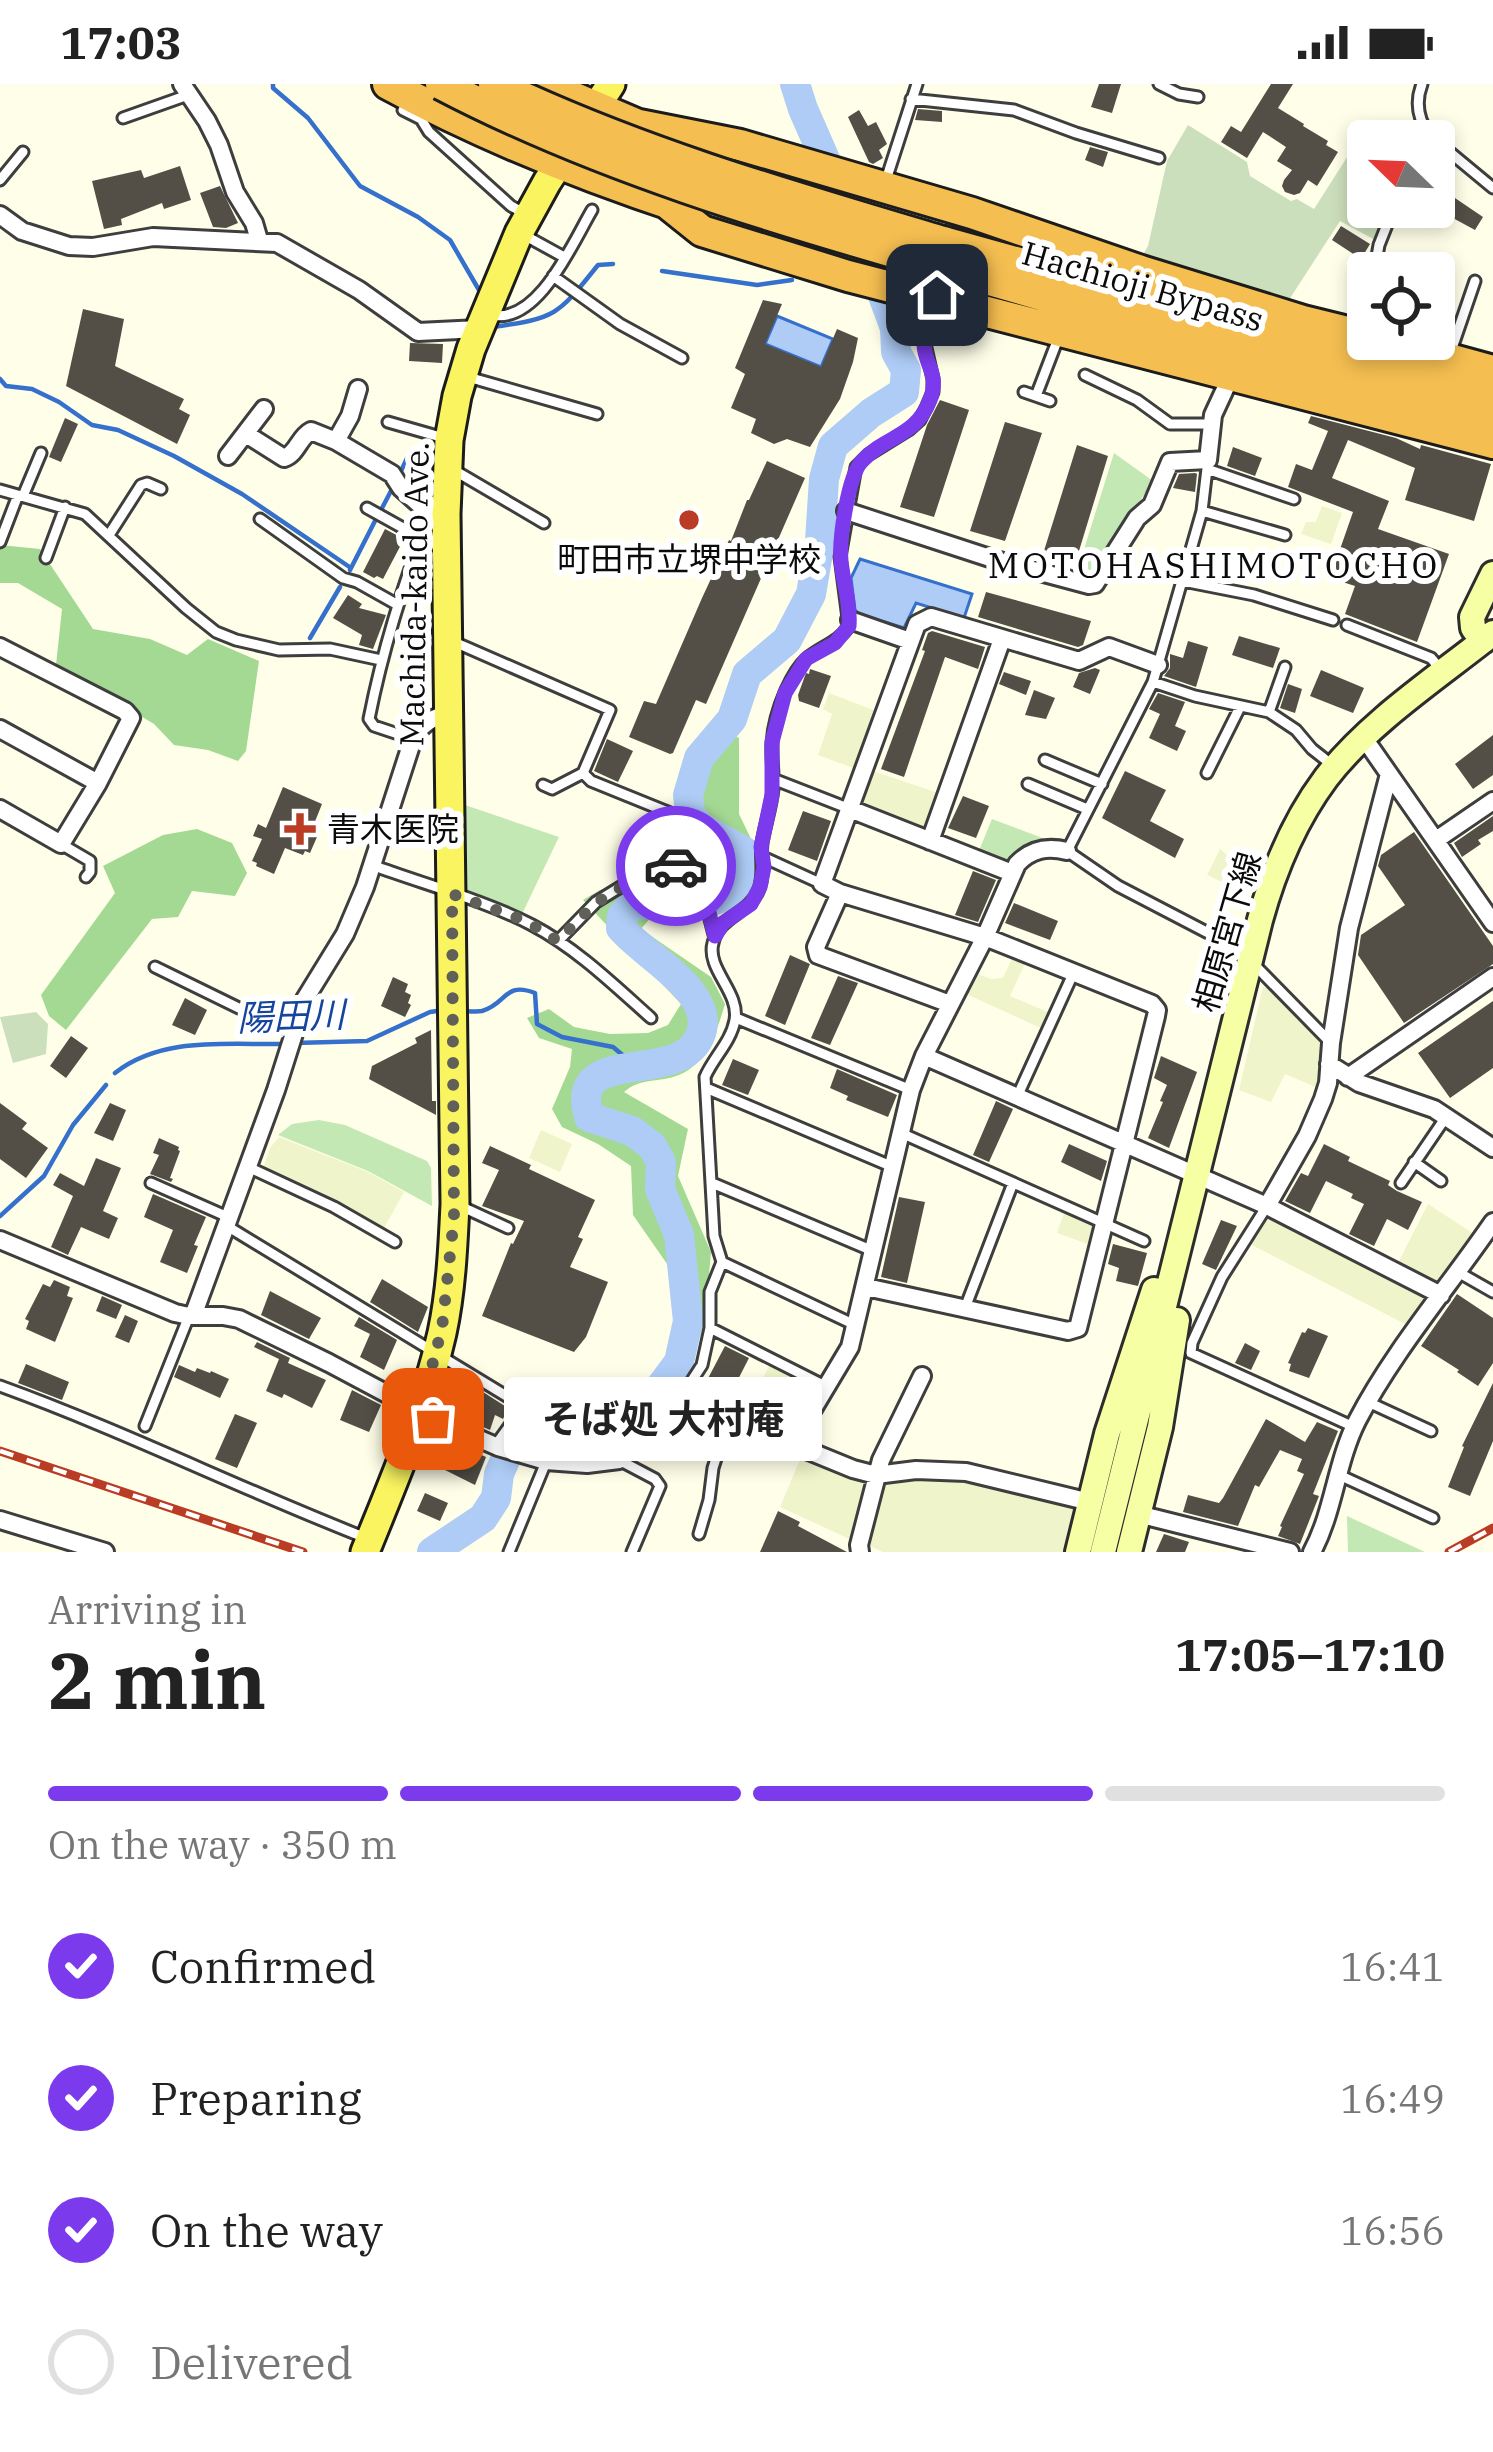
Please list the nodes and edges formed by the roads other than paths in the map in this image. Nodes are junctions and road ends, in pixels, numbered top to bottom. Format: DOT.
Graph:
graph roads {
  1 [pos="441,84"];
  2 [pos="494,84"];
  3 [pos="542,84"];
  4 [pos="917,84"];
  5 [pos="1159,84"];
  6 [pos="1422,84"];
  7 [pos="185,89"];
  8 [pos="604,96"];
  9 [pos="395,97"];
  10 [pos="1198,97"];
  11 [pos="911,99"];
  12 [pos="123,118"];
  13 [pos="1420,120"];
  14 [pos="23,152"];
  15 [pos="1160,158"];
  16 [pos="1455,159"];
  17 [pos="560,161"];
  18 [pos="798,172"];
  19 [pos="0,180"];
  20 [pos="884,188"];
  21 [pos="1493,188"];
  22 [pos="592,210"];
  23 [pos="2,222"];
  24 [pos="524,224"];
  25 [pos="259,240"];
  26 [pos="564,257"];
  27 [pos="840,265"];
  28 [pos="941,270"];
  29 [pos="553,276"];
  30 [pos="1475,281"];
  31 [pos="482,321"];
  32 [pos="1061,331"];
  33 [pos="1347,332"];
  34 [pos="1455,339"];
  35 [pos="682,358"];
  36 [pos="1452,360"];
  37 [pos="1493,371"];
  38 [pos="1232,374"];
  39 [pos="1085,375"];
  40 [pos="462,376"];
  41 [pos="1355,383"];
  42 [pos="358,389"];
  43 [pos="1024,392"];
  44 [pos="1493,394"];
  45 [pos="1036,396"];
  46 [pos="1050,401"];
  47 [pos="264,409"];
  48 [pos="597,414"];
  49 [pos="1493,420"];
  50 [pos="388,422"];
  51 [pos="1211,424"];
  52 [pos="1493,431"];
  53 [pos="246,434"];
  54 [pos="337,441"];
  55 [pos="1493,443"];
  56 [pos="41,453"];
  57 [pos="448,453"];
  58 [pos="228,456"];
  59 [pos="1208,465"];
  60 [pos="161,489"];
  61 [pos="0,490"];
  62 [pos="21,495"];
  63 [pos="1294,499"];
  64 [pos="65,507"];
  65 [pos="367,508"];
  66 [pos="846,511"];
  67 [pos="1202,512"];
  68 [pos="438,514"];
  69 [pos="260,519"];
  70 [pos="544,523"];
  71 [pos="109,535"];
  72 [pos="1285,535"];
  73 [pos="421,538"];
  74 [pos="0,542"];
  75 [pos="46,559"];
  76 [pos="1493,574"];
  77 [pos="1183,580"];
  78 [pos="398,605"];
  79 [pos="850,620"];
  80 [pos="1333,620"];
  81 [pos="1347,625"];
  82 [pos="1488,637"];
  83 [pos="447,639"];
  84 [pos="1002,639"];
  85 [pos="910,641"];
  86 [pos="0,647"];
  87 [pos="380,660"];
  88 [pos="1285,667"];
  89 [pos="1443,672"];
  90 [pos="1156,674"];
  91 [pos="1240,707"];
  92 [pos="1268,712"];
  93 [pos="448,715"];
  94 [pos="0,729"];
  95 [pos="1364,738"];
  96 [pos="413,739"];
  97 [pos="1045,760"];
  98 [pos="1335,768"];
  99 [pos="583,773"];
  100 [pos="1208,773"];
  101 [pos="1390,774"];
  102 [pos="773,779"];
  103 [pos="98,783"];
  104 [pos="543,784"];
  105 [pos="1028,784"];
  106 [pos="1102,784"];
  107 [pos="1493,801"];
  108 [pos="0,809"];
  109 [pos="850,809"];
  110 [pos="1088,809"];
  111 [pos="1436,840"];
  112 [pos="930,842"];
  113 [pos="62,844"];
  114 [pos="1066,851"];
  115 [pos="693,852"];
  116 [pos="763,857"];
  117 [pos="372,865"];
  118 [pos="1012,873"];
  119 [pos="86,878"];
  120 [pos="822,884"];
  121 [pos="840,893"];
  122 [pos="452,894"];
  123 [pos="1493,923"];
  124 [pos="715,936"];
  125 [pos="985,937"];
  126 [pos="558,941"];
  127 [pos="1250,960"];
  128 [pos="155,967"];
  129 [pos="1073,974"];
  130 [pos="1493,977"];
  131 [pos="950,1004"];
  132 [pos="651,1018"];
  133 [pos="736,1018"];
  134 [pos="291,1041"];
  135 [pos="1330,1043"];
  136 [pos="924,1056"];
  137 [pos="1329,1064"];
  138 [pos="1348,1077"];
  139 [pos="706,1088"];
  140 [pos="911,1090"];
  141 [pos="1017,1097"];
  142 [pos="1446,1117"];
  143 [pos="901,1133"];
  144 [pos="1124,1144"];
  145 [pos="1493,1148"];
  146 [pos="1414,1162"];
  147 [pos="893,1167"];
  148 [pos="248,1168"];
  149 [pos="1197,1175"];
  150 [pos="1441,1180"];
  151 [pos="151,1183"];
  152 [pos="712,1183"];
  153 [pos="1013,1183"];
  154 [pos="1401,1183"];
  155 [pos="455,1204"];
  156 [pos="1267,1206"];
  157 [pos="229,1222"];
  158 [pos="1493,1222"];
  159 [pos="1104,1223"];
  160 [pos="508,1228"];
  161 [pos="1181,1239"];
  162 [pos="0,1240"];
  163 [pos="1144,1241"];
  164 [pos="394,1242"];
  165 [pos="19,1248"];
  166 [pos="873,1251"];
  167 [pos="0,1256"];
  168 [pos="722,1262"];
  169 [pos="1175,1265"];
  170 [pos="1458,1272"];
  171 [pos="866,1286"];
  172 [pos="1493,1292"];
  173 [pos="1441,1295"];
  174 [pos="964,1308"];
  175 [pos="191,1316"];
  176 [pos="855,1325"];
  177 [pos="710,1328"];
  178 [pos="437,1352"];
  179 [pos="922,1376"];
  180 [pos="0,1387"];
  181 [pos="827,1387"];
  182 [pos="1368,1402"];
  183 [pos="420,1412"];
  184 [pos="728,1421"];
  185 [pos="145,1426"];
  186 [pos="1354,1427"];
  187 [pos="661,1430"];
  188 [pos="1432,1431"];
  189 [pos="792,1444"];
  190 [pos="497,1446"];
  191 [pos="619,1460"];
  192 [pos="546,1461"];
  193 [pos="876,1475"];
  194 [pos="1339,1475"];
  195 [pos="694,1476"];
  196 [pos="711,1481"];
  197 [pos="1090,1502"];
  198 [pos="1138,1514"];
  199 [pos="1433,1518"];
  200 [pos="0,1522"];
  201 [pos="699,1534"];
  202 [pos="368,1546"];
  203 [pos="105,1552"];
  204 [pos="509,1552"];
  205 [pos="632,1552"];
  206 [pos="860,1552"];
  207 [pos="1078,1552"];
  208 [pos="1103,1552"];
  209 [pos="1129,1552"];
  210 [pos="1290,1552"];
  211 [pos="1312,1552"];
  1 -- 28 [label="highway, Hachioji Bypass, bridge"];
  2 -- 28 [label="highway, Hachioji Bypass, bridge"];
  3 -- 8 [label="highway"];
  4 -- 11 [label="lane"];
  5 -- 10 [label="lane"];
  6 -- 13 [label="lane"];
  7 -- 12 [label="lane"];
  7 -- 25 [label="street"];
  8 -- 17 [label="main road, Machida-kaido Ave."];
  8 -- 18 [label="highway"];
  9 -- 17 [label="highway"];
  9 -- 24 [label="lane"];
  11 -- 15 [label="lane"];
  11 -- 20 [label="lane"];
  14 -- 19 [label="lane"];
  16 -- 21 [label="lane"];
  17 -- 24 [label="main road, Machida-kaido Ave."];
  17 -- 27 [label="highway"];
  18 -- 20 [label="highway"];
  18 -- 28 [label="highway"];
  20 -- 28 [label="street"];
  20 -- 33 [label="highway"];
  22 -- 26 [label="lane"];
  23 -- 25 [label="street"];
  24 -- 26 [label="lane"];
  24 -- 31 [label="main road, Machida-kaido Ave."];
  25 -- 31 [label="street"];
  26 -- 29 [label="lane"];
  27 -- 28 [label="highway"];
  27 -- 28 [label="highway"];
  28 -- 32 [label="highway"];
  28 -- 41 [label="highway, Hachioji Bypass"];
  28 -- 44 [label="highway, Hachioji Bypass"];
  28 -- 66 [label="lane"];
  29 -- 31 [label="lane"];
  29 -- 35 [label="lane"];
  30 -- 34 [label="lane"];
  31 -- 40 [label="main road, Machida-kaido Ave."];
  32 -- 38 [label="highway"];
  32 -- 45 [label="lane"];
  36 -- 37 [label="highway"];
  38 -- 51 [label="street"];
  38 -- 55 [label="highway"];
  39 -- 51 [label="lane"];
  40 -- 48 [label="lane"];
  40 -- 57 [label="main road, Machida-kaido Ave."];
  41 -- 49 [label="highway, Hachioji Bypass"];
  41 -- 52 [label="highway"];
  42 -- 54 [label="street"];
  43 -- 45 [label="lane"];
  45 -- 46 [label="lane"];
  47 -- 53 [label="street"];
  50 -- 57 [label="lane"];
  51 -- 59 [label="street"];
  53 -- 54 [label="street"];
  53 -- 58 [label="street"];
  54 -- 68 [label="street"];
  56 -- 62 [label="lane"];
  57 -- 68 [label="main road, Machida-kaido Ave."];
  57 -- 70 [label="lane"];
  59 -- 63 [label="lane"];
  59 -- 66 [label="street"];
  59 -- 67 [label="lane"];
  60 -- 71 [label="lane"];
  61 -- 62 [label="lane"];
  62 -- 64 [label="lane"];
  62 -- 74 [label="lane"];
  64 -- 71 [label="lane"];
  64 -- 75 [label="lane"];
  65 -- 73 [label="lane"];
  66 -- 79 [label="lane"];
  67 -- 72 [label="lane"];
  67 -- 77 [label="lane"];
  68 -- 73 [label="lane"];
  68 -- 83 [label="main road, Machida-kaido Ave."];
  69 -- 78 [label="lane"];
  71 -- 87 [label="lane"];
  73 -- 78 [label="lane"];
  76 -- 82 [label="street"];
  77 -- 80 [label="lane"];
  77 -- 90 [label="lane"];
  78 -- 87 [label="lane"];
  79 -- 85 [label="street"];
  79 -- 102 [label="lane"];
  81 -- 89 [label="lane"];
  82 -- 89 [label="street, 相原宮下線"];
  83 -- 93 [label="main road, Machida-kaido Ave."];
  83 -- 99 [label="lane"];
  84 -- 85 [label="street"];
  84 -- 90 [label="street"];
  84 -- 112 [label="street"];
  85 -- 109 [label="street"];
  86 -- 103 [label="street"];
  87 -- 96 [label="lane"];
  88 -- 92 [label="lane"];
  89 -- 95 [label="street, 相原宮下線"];
  90 -- 91 [label="lane"];
  90 -- 106 [label="lane"];
  91 -- 92 [label="lane"];
  91 -- 100 [label="lane"];
  92 -- 98 [label="lane"];
  93 -- 96 [label="street"];
  93 -- 122 [label="main road, Machida-kaido Ave."];
  94 -- 103 [label="street"];
  95 -- 98 [label="street, 相原宮下線"];
  95 -- 101 [label="street"];
  96 -- 117 [label="street"];
  97 -- 106 [label="lane"];
  98 -- 127 [label="street, 相原宮下線"];
  99 -- 104 [label="lane"];
  99 -- 115 [label="lane"];
  101 -- 111 [label="street"];
  101 -- 135 [label="street"];
  102 -- 109 [label="lane"];
  102 -- 116 [label="lane"];
  103 -- 113 [label="street"];
  105 -- 110 [label="lane"];
  106 -- 110 [label="lane"];
  107 -- 111 [label="street"];
  108 -- 113 [label="street"];
  109 -- 112 [label="street"];
  109 -- 120 [label="street"];
  110 -- 114 [label="lane"];
  111 -- 123 [label="street"];
  112 -- 118 [label="street"];
  113 -- 119 [label="lane"];
  114 -- 118 [label="street"];
  114 -- 127 [label="lane"];
  115 -- 124 [label="lane"];
  115 -- 126 [label="lane"];
  116 -- 120 [label="lane"];
  116 -- 124 [label="lane"];
  117 -- 122 [label="lane"];
  117 -- 134 [label="street"];
  118 -- 125 [label="street"];
  120 -- 121 [label="street"];
  121 -- 125 [label="street"];
  121 -- 131 [label="street"];
  122 -- 126 [label="lane"];
  122 -- 155 [label="main road, Machida-kaido Ave."];
  124 -- 133 [label="lane"];
  125 -- 129 [label="street"];
  125 -- 131 [label="street"];
  126 -- 132 [label="lane"];
  127 -- 135 [label="lane"];
  127 -- 149 [label="street, 相原宮下線"];
  128 -- 134 [label="lane"];
  129 -- 141 [label="lane"];
  129 -- 144 [label="street"];
  130 -- 138 [label="street"];
  131 -- 136 [label="street"];
  133 -- 139 [label="lane"];
  133 -- 140 [label="lane"];
  134 -- 148 [label="street"];
  135 -- 137 [label="street"];
  136 -- 140 [label="street"];
  136 -- 141 [label="street"];
  137 -- 138 [label="street"];
  137 -- 156 [label="street"];
  138 -- 142 [label="street"];
  139 -- 147 [label="lane"];
  139 -- 152 [label="lane"];
  140 -- 143 [label="street"];
  141 -- 144 [label="street"];
  142 -- 145 [label="street"];
  142 -- 146 [label="lane"];
  143 -- 147 [label="street"];
  143 -- 153 [label="lane"];
  144 -- 149 [label="street"];
  144 -- 159 [label="street"];
  146 -- 150 [label="lane"];
  146 -- 154 [label="lane"];
  147 -- 166 [label="street"];
  148 -- 157 [label="street"];
  148 -- 164 [label="lane"];
  149 -- 156 [label="street"];
  149 -- 161 [label="street, 相原宮下線"];
  151 -- 157 [label="lane"];
  152 -- 166 [label="lane"];
  152 -- 168 [label="lane"];
  153 -- 159 [label="lane"];
  153 -- 174 [label="lane"];
  155 -- 160 [label="lane"];
  155 -- 178 [label="main road, Machida-kaido Ave."];
  156 -- 173 [label="street"];
  156 -- 186 [label="lane"];
  157 -- 175 [label="street"];
  157 -- 178 [label="lane"];
  158 -- 170 [label="street"];
  159 -- 163 [label="lane"];
  159 -- 174 [label="street"];
  161 -- 169 [label="street, 相原宮下線"];
  161 -- 198 [label="street"];
  162 -- 165 [label="street"];
  165 -- 167 [label="street"];
  165 -- 175 [label="street"];
  166 -- 171 [label="street"];
  168 -- 176 [label="lane"];
  168 -- 177 [label="lane"];
  169 -- 197 [label="street"];
  169 -- 208 [label="street, 相原宮下線"];
  170 -- 172 [label="lane"];
  170 -- 173 [label="street"];
  171 -- 174 [label="street"];
  171 -- 176 [label="street"];
  173 -- 182 [label="street"];
  175 -- 183 [label="street"];
  175 -- 185 [label="lane"];
  176 -- 181 [label="street"];
  177 -- 181 [label="lane"];
  177 -- 187 [label="lane"];
  178 -- 183 [label="main road, Machida-kaido Ave."];
  178 -- 190 [label="lane"];
  179 -- 193 [label="street"];
  180 -- 202 [label="lane"];
  181 -- 189 [label="street"];
  182 -- 186 [label="street"];
  182 -- 188 [label="lane"];
  183 -- 190 [label="street"];
  183 -- 202 [label="main road, Machida-kaido Ave."];
  184 -- 187 [label="street"];
  184 -- 189 [label="street"];
  184 -- 196 [label="lane"];
  186 -- 194 [label="street"];
  187 -- 191 [label="street"];
  189 -- 193 [label="street"];
  190 -- 192 [label="street"];
  191 -- 192 [label="street"];
  191 -- 205 [label="lane"];
  192 -- 204 [label="lane"];
  193 -- 197 [label="street"];
  193 -- 206 [label="street"];
  194 -- 199 [label="lane"];
  194 -- 211 [label="street"];
  195 -- 196 [label="lane"];
  196 -- 201 [label="lane"];
  197 -- 207 [label="street"];
  198 -- 209 [label="street"];
  198 -- 210 [label="street"];
  200 -- 203 [label="street"];
}
